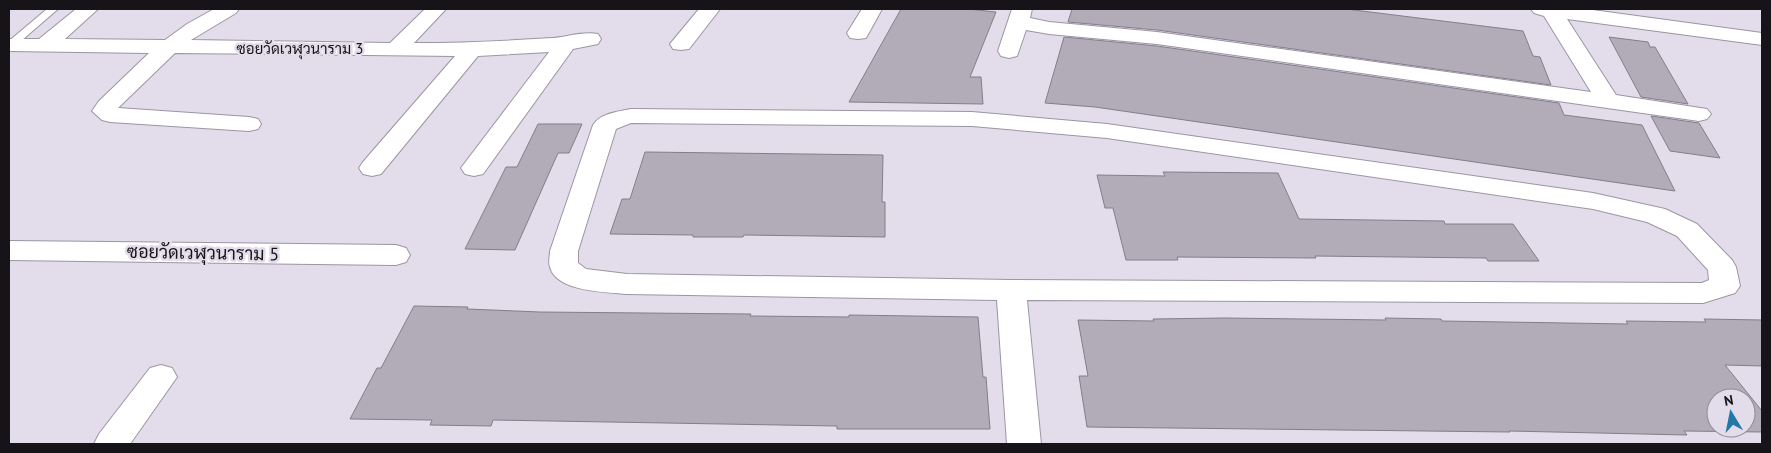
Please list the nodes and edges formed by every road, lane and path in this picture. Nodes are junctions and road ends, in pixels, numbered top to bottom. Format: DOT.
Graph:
graph roads {
  1 [pos="53,9"];
  2 [pos="88,9"];
  3 [pos="229,9"];
  4 [pos="436,9"];
  5 [pos="710,9"];
  6 [pos="872,9"];
  7 [pos="1546,9"];
  8 [pos="1020,16"];
  9 [pos="858,33"];
  10 [pos="590,39"];
  11 [pos="1762,39"];
  12 [pos="566,44"];
  13 [pos="681,44"];
  14 [pos="9,45"];
  15 [pos="44,46"];
  16 [pos="165,48"];
  17 [pos="395,50"];
  18 [pos="472,50"];
  19 [pos="1009,52"];
  20 [pos="1608,101"];
  21 [pos="1699,114"];
  22 [pos="249,124"];
  23 [pos="372,168"];
  24 [pos="474,168"];
  25 [pos="9,250"];
  26 [pos="396,256"];
  27 [pos="1011,290"];
  28 [pos="161,376"];
  29 [pos="111,444"];
  30 [pos="1024,444"];
  1 -- 14 [label="lane"];
  2 -- 15 [label="street"];
  3 -- 16 [label="street"];
  4 -- 17 [label="street"];
  5 -- 13 [label="street"];
  6 -- 9 [label="street"];
  7 -- 11 [label="street"];
  7 -- 20 [label="street"];
  8 -- 19 [label="street"];
  8 -- 20 [label="street"];
  10 -- 12 [label="street, ซอยวัดเวฬุวนาราม 3"];
  12 -- 18 [label="street, ซอยวัดเวฬุวนาราม 3"];
  12 -- 24 [label="street"];
  14 -- 15 [label="street, ซอยวัดเวฬุวนาราม 3"];
  15 -- 16 [label="street, ซอยวัดเวฬุวนาราม 3"];
  16 -- 17 [label="street, ซอยวัดเวฬุวนาราม 3"];
  16 -- 22 [label="street"];
  17 -- 18 [label="street, ซอยวัดเวฬุวนาราม 3"];
  18 -- 23 [label="street"];
  20 -- 21 [label="street"];
  25 -- 26 [label="street, ซอยวัดเวฬุวนาราม 5"];
  27 -- 27 [label="street"];
  27 -- 30 [label="street"];
  28 -- 29 [label="street"];
}
